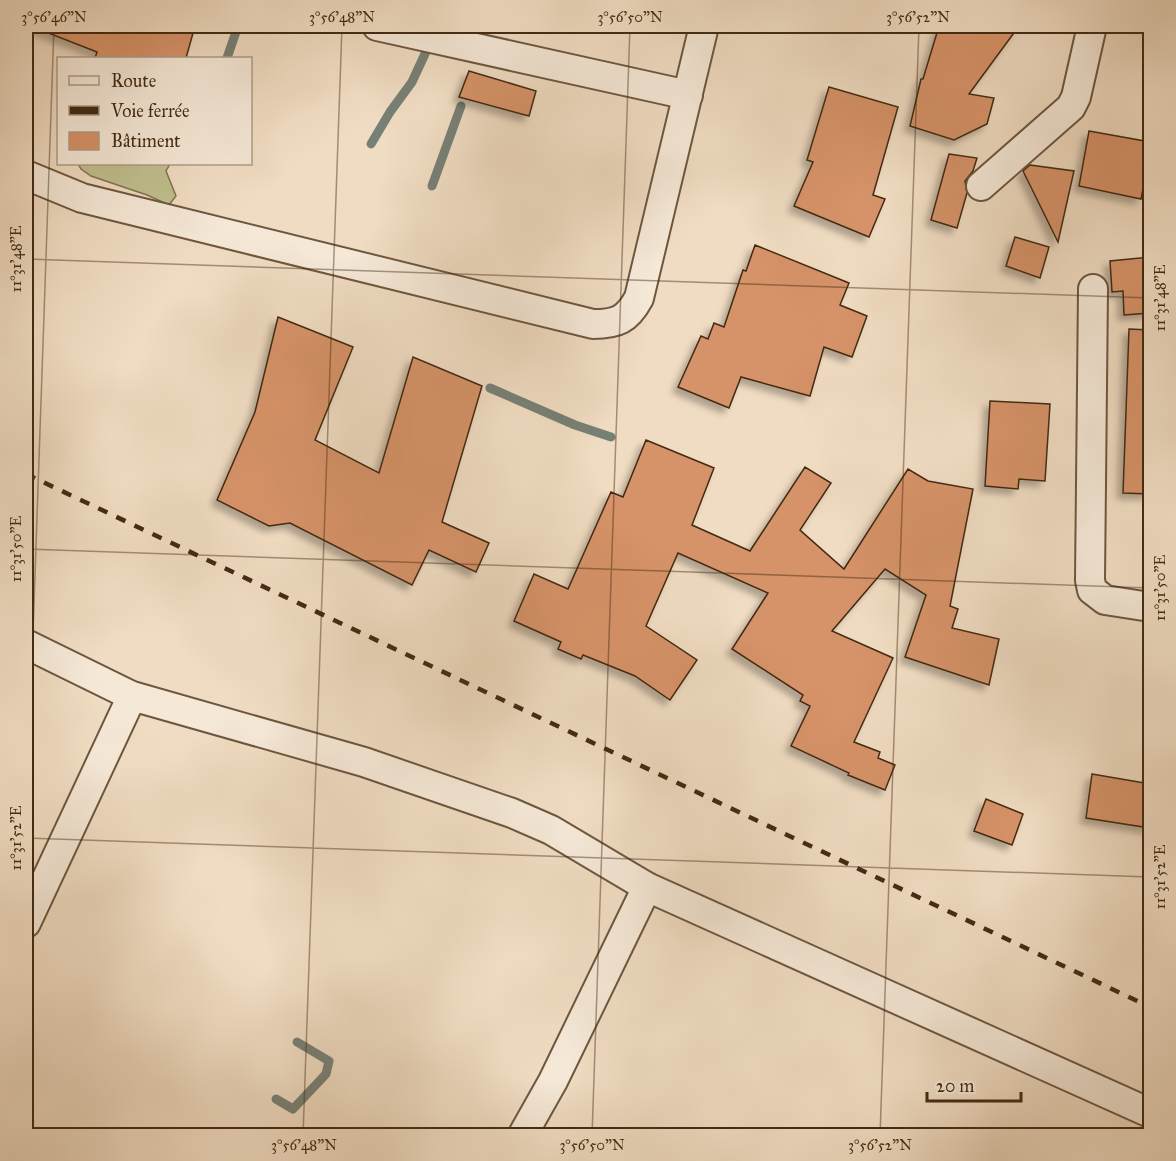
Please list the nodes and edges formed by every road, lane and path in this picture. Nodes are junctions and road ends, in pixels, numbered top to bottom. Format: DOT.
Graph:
graph roads {
  1 [pos="377,26"];
  2 [pos="704,26"];
  3 [pos="1092,26"];
  4 [pos="688,95"];
  5 [pos="26,175"];
  6 [pos="981,186"];
  7 [pos="1093,289"];
  8 [pos="1150,607"];
  9 [pos="26,644"];
  10 [pos="132,696"];
  11 [pos="647,887"];
  12 [pos="26,923"];
  13 [pos="1150,1113"];
  14 [pos="522,1136"];
  1 -- 4 [label="street"];
  2 -- 4 [label="street"];
  3 -- 6 [label="street"];
  4 -- 5 [label="street"];
  7 -- 8 [label="street"];
  9 -- 10 [label="street"];
  10 -- 11 [label="street"];
  10 -- 12 [label="street"];
  11 -- 13 [label="street"];
  11 -- 14 [label="street"];
}
